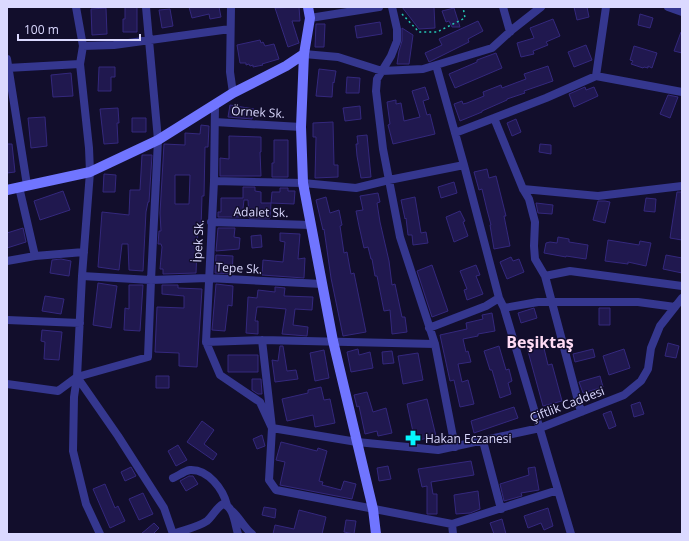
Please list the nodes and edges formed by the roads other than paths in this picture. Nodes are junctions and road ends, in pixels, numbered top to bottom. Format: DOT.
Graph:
graph roads {
  1 [pos="76,7"];
  2 [pos="146,7"];
  3 [pos="231,7"];
  4 [pos="308,7"];
  5 [pos="379,7"];
  6 [pos="392,7"];
  7 [pos="503,7"];
  8 [pos="541,7"];
  9 [pos="606,7"];
  10 [pos="668,7"];
  11 [pos="682,12"];
  12 [pos="310,18"];
  13 [pos="230,29"];
  14 [pos="510,32"];
  15 [pos="148,41"];
  16 [pos="83,46"];
  17 [pos="304,54"];
  18 [pos="80,64"];
  19 [pos="7,65"];
  20 [pos="436,65"];
  21 [pos="382,71"];
  22 [pos="596,76"];
  23 [pos="682,92"];
  24 [pos="233,93"];
  25 [pos="215,105"];
  26 [pos="494,118"];
  27 [pos="215,122"];
  28 [pos="301,127"];
  29 [pos="455,133"];
  30 [pos="158,140"];
  31 [pos="464,165"];
  32 [pos="90,172"];
  33 [pos="389,180"];
  34 [pos="214,181"];
  35 [pos="303,183"];
  36 [pos="23,186"];
  37 [pos="682,186"];
  38 [pos="523,188"];
  39 [pos="7,190"];
  40 [pos="211,222"];
  41 [pos="311,225"];
  42 [pos="84,252"];
  43 [pos="35,256"];
  44 [pos="7,262"];
  45 [pos="82,276"];
  46 [pos="546,276"];
  47 [pos="208,278"];
  48 [pos="150,280"];
  49 [pos="322,284"];
  50 [pos="682,286"];
  51 [pos="499,298"];
  52 [pos="682,298"];
  53 [pos="552,303"];
  54 [pos="675,307"];
  55 [pos="504,308"];
  56 [pos="7,320"];
  57 [pos="80,323"];
  58 [pos="429,328"];
  59 [pos="262,340"];
  60 [pos="333,341"];
  61 [pos="206,342"];
  62 [pos="435,344"];
  63 [pos="78,377"];
  64 [pos="7,384"];
  65 [pos="581,412"];
  66 [pos="272,428"];
  67 [pos="540,428"];
  68 [pos="483,441"];
  69 [pos="357,442"];
  70 [pos="455,447"];
  71 [pos="173,478"];
  72 [pos="558,490"];
  73 [pos="229,507"];
  74 [pos="373,509"];
  75 [pos="501,509"];
  76 [pos="452,524"];
  77 [pos="100,534"];
  78 [pos="173,534"];
  79 [pos="238,534"];
  80 [pos="252,534"];
  81 [pos="376,534"];
  82 [pos="452,534"];
  83 [pos="571,534"];
  1 -- 16 [label="street"];
  2 -- 15 [label="street"];
  3 -- 13 [label="street"];
  4 -- 12 [label="street"];
  5 -- 12 [label="street"];
  6 -- 21 [label="street"];
  7 -- 14 [label="street"];
  8 -- 14 [label="street"];
  9 -- 22 [label="street"];
  10 -- 11 [label="street"];
  12 -- 17 [label="street"];
  13 -- 15 [label="street"];
  13 -- 24 [label="street"];
  14 -- 20 [label="street"];
  15 -- 16 [label="street"];
  15 -- 30 [label="street"];
  16 -- 18 [label="street"];
  17 -- 21 [label="street"];
  17 -- 24 [label="street"];
  17 -- 28 [label="street"];
  18 -- 19 [label="street"];
  18 -- 32 [label="street"];
  19 -- 36 [label="street"];
  20 -- 21 [label="street"];
  20 -- 29 [label="street"];
  21 -- 33 [label="street"];
  22 -- 23 [label="street"];
  22 -- 26 [label="street"];
  24 -- 25 [label="street"];
  25 -- 27 [label="street, İpek Sk."];
  25 -- 30 [label="street"];
  26 -- 29 [label="street"];
  26 -- 38 [label="street"];
  27 -- 28 [label="street, Örnek Sk."];
  27 -- 34 [label="street, İpek Sk."];
  28 -- 35 [label="street"];
  29 -- 31 [label="street"];
  30 -- 32 [label="street"];
  30 -- 48 [label="street"];
  31 -- 33 [label="street"];
  31 -- 51 [label="street"];
  32 -- 36 [label="street"];
  32 -- 42 [label="street"];
  33 -- 35 [label="street"];
  33 -- 58 [label="street"];
  34 -- 35 [label="street"];
  34 -- 40 [label="street, İpek Sk."];
  35 -- 41 [label="street"];
  36 -- 39 [label="street"];
  36 -- 43 [label="street"];
  37 -- 38 [label="street"];
  38 -- 46 [label="street"];
  40 -- 41 [label="street, Adalet Sk."];
  40 -- 47 [label="street, İpek Sk."];
  41 -- 49 [label="street"];
  42 -- 43 [label="street"];
  42 -- 45 [label="street"];
  43 -- 44 [label="street"];
  45 -- 48 [label="street, Tepe Sk."];
  45 -- 57 [label="street"];
  46 -- 50 [label="street"];
  46 -- 53 [label="street"];
  47 -- 48 [label="street, Tepe Sk."];
  47 -- 49 [label="street, Tepe Sk."];
  47 -- 61 [label="street, İpek Sk."];
  48 -- 63 [label="street"];
  49 -- 60 [label="street"];
  51 -- 55 [label="street"];
  51 -- 58 [label="street"];
  52 -- 54 [label="street, Çiftlik Caddesi"];
  53 -- 54 [label="street"];
  53 -- 55 [label="street"];
  53 -- 65 [label="street"];
  54 -- 65 [label="street, Çiftlik Caddesi"];
  55 -- 67 [label="street"];
  56 -- 57 [label="street"];
  57 -- 63 [label="street"];
  58 -- 62 [label="street"];
  59 -- 60 [label="street"];
  59 -- 61 [label="street"];
  59 -- 66 [label="street"];
  60 -- 62 [label="street"];
  60 -- 69 [label="street"];
  61 -- 66 [label="street, İpek Sk."];
  62 -- 70 [label="street"];
  63 -- 64 [label="street"];
  63 -- 77 [label="street"];
  63 -- 78 [label="street"];
  65 -- 67 [label="street, Çiftlik Caddesi"];
  66 -- 69 [label="street, Çiftlik Caddesi"];
  66 -- 74 [label="street"];
  67 -- 68 [label="street, Çiftlik Caddesi"];
  67 -- 72 [label="street"];
  68 -- 70 [label="street, Çiftlik Caddesi"];
  68 -- 75 [label="street"];
  69 -- 70 [label="street, Çiftlik Caddesi"];
  69 -- 74 [label="street"];
  71 -- 73 [label="street"];
  72 -- 75 [label="street"];
  72 -- 83 [label="street"];
  73 -- 78 [label="street"];
  73 -- 79 [label="street"];
  73 -- 80 [label="street"];
  74 -- 76 [label="street"];
  74 -- 81 [label="street"];
  75 -- 76 [label="street"];
  76 -- 82 [label="street"];
}
